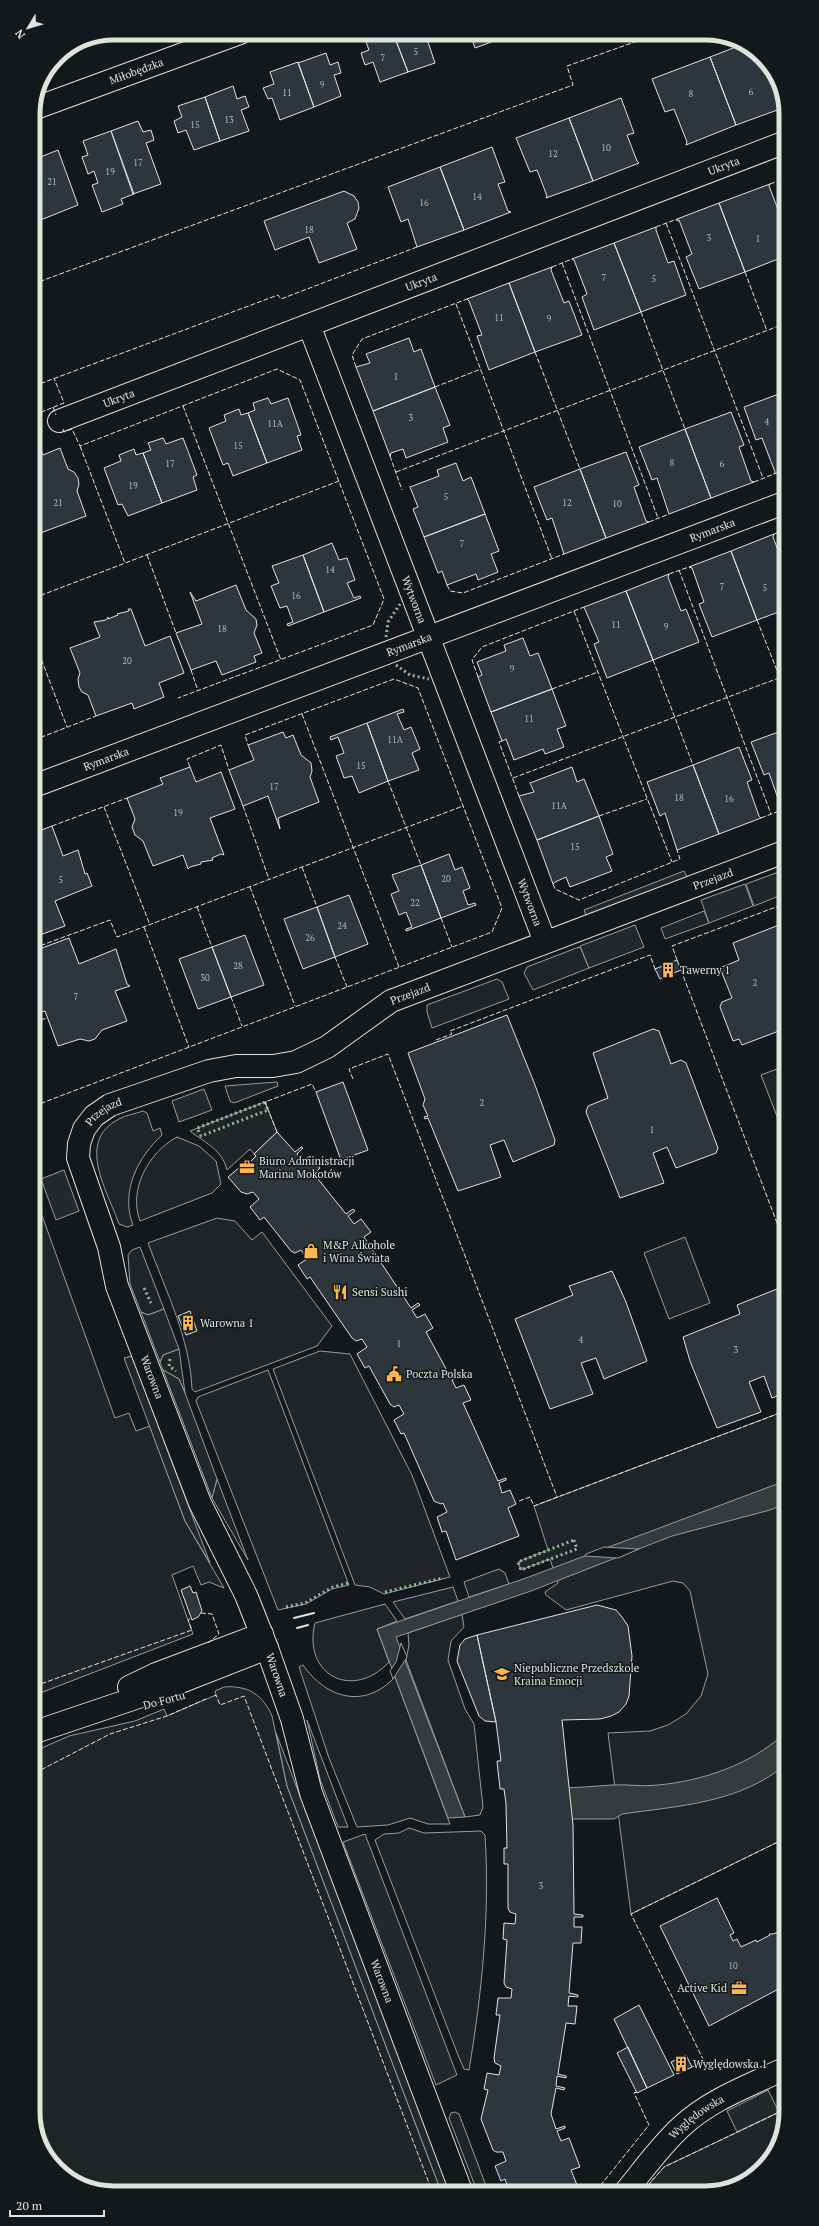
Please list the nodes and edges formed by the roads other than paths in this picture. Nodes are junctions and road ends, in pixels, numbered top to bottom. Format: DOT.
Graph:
graph roads {
  1 [pos="221,40"];
  2 [pos="40,106"];
  3 [pos="779,145"];
  4 [pos="309,325"];
  5 [pos="59,421"];
  6 [pos="779,505"];
  7 [pos="428,638"];
  8 [pos="40,784"];
  9 [pos="779,854"];
  10 [pos="545,942"];
  11 [pos="80,1165"];
  12 [pos="267,1648"];
  13 [pos="44,1728"];
  14 [pos="779,2072"];
  15 [pos="459,2186"];
  16 [pos="630,2186"];
  1 -- 2 [label="street, Miłobędzka"];
  3 -- 4 [label="street, Ukryta"];
  4 -- 5 [label="street, Ukryta"];
  4 -- 7 [label="street, Wytworna"];
  6 -- 7 [label="street, Rymarska"];
  7 -- 8 [label="street, Rymarska"];
  7 -- 10 [label="street, Wytworna"];
  9 -- 10 [label="street, Przejazd"];
  10 -- 11 [label="street, Przejazd"];
  11 -- 12 [label="street, Warowna"];
  12 -- 13 [label="street, Do Fortu"];
  12 -- 15 [label="street, Warowna"];
  14 -- 16 [label="street, Wyględowska"];
}
